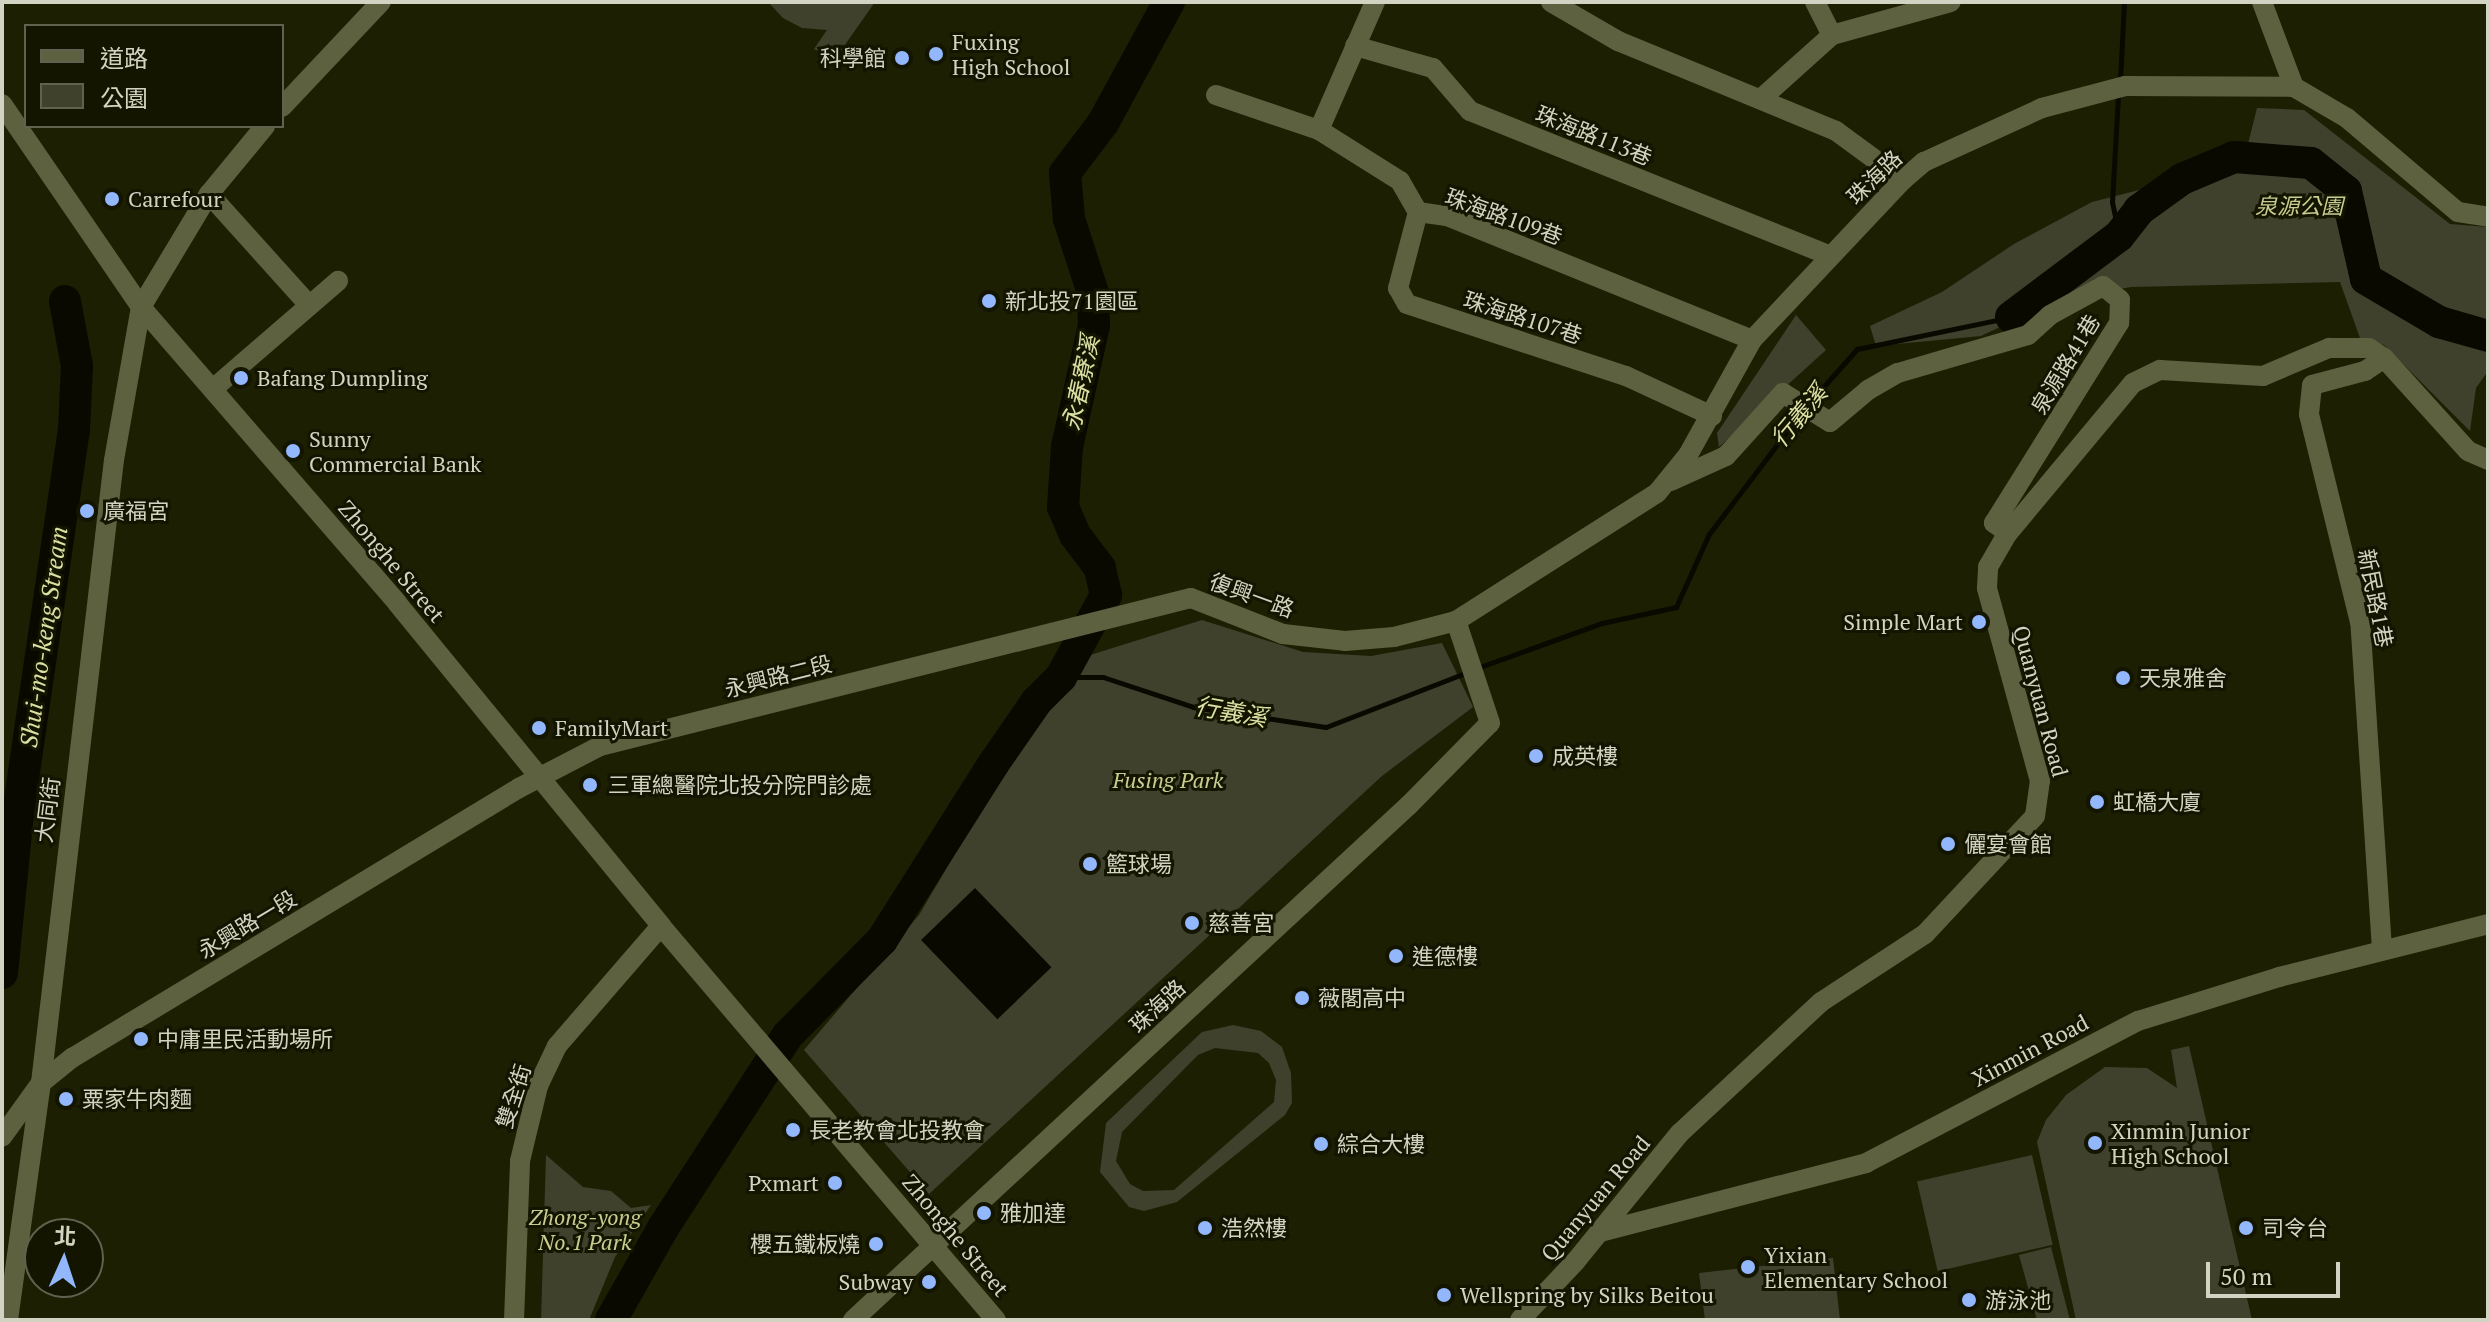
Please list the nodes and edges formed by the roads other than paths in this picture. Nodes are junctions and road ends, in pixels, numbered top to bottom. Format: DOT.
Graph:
graph roads {
  1 [pos="381,2"];
  2 [pos="1375,2"];
  3 [pos="1551,2"];
  4 [pos="1815,2"];
  5 [pos="1951,2"];
  6 [pos="2262,2"];
  7 [pos="1832,35"];
  8 [pos="1355,46"];
  9 [pos="2294,87"];
  10 [pos="1216,95"];
  11 [pos="1763,97"];
  12 [pos="2,104"];
  13 [pos="284,105"];
  14 [pos="263,128"];
  15 [pos="1319,130"];
  16 [pos="1903,180"];
  17 [pos="209,194"];
  18 [pos="1418,212"];
  19 [pos="2488,217"];
  20 [pos="1829,255"];
  21 [pos="338,281"];
  22 [pos="309,305"];
  23 [pos="141,307"];
  24 [pos="1752,340"];
  25 [pos="2384,358"];
  26 [pos="214,388"];
  27 [pos="1712,416"];
  28 [pos="2488,460"];
  29 [pos="1667,483"];
  30 [pos="2008,533"];
  31 [pos="1456,621"];
  32 [pos="1035,636"];
  33 [pos="539,776"];
  34 [pos="2488,924"];
  35 [pos="661,926"];
  36 [pos="2382,949"];
  37 [pos="41,1083"];
  38 [pos="2,1137"];
  39 [pos="1600,1232"];
  40 [pos="933,1246"];
  41 [pos="8,1320"];
  42 [pos="514,1320"];
  43 [pos="853,1320"];
  44 [pos="996,1320"];
  45 [pos="1520,1320"];
  1 -- 13 [label="street"];
  2 -- 8 [label="street"];
  3 -- 11 [label="street"];
  4 -- 7 [label="street"];
  5 -- 7 [label="street"];
  6 -- 9 [label="street"];
  7 -- 11 [label="street"];
  8 -- 15 [label="street"];
  8 -- 20 [label="street, 珠海路113巷"];
  9 -- 16 [label="street, 珠海路"];
  9 -- 19 [label="street, 珠海路"];
  10 -- 15 [label="street, 珠海路109巷"];
  11 -- 16 [label="street"];
  12 -- 23 [label="street, Zhonghe Street"];
  14 -- 17 [label="street"];
  15 -- 18 [label="street, 珠海路109巷"];
  16 -- 20 [label="street, 珠海路"];
  17 -- 22 [label="street"];
  17 -- 23 [label="street"];
  18 -- 24 [label="street, 珠海路109巷"];
  18 -- 27 [label="street, 珠海路107巷"];
  20 -- 24 [label="street, 珠海路"];
  21 -- 22 [label="street"];
  22 -- 26 [label="street"];
  23 -- 26 [label="street, Zhonghe Street"];
  23 -- 37 [label="street, 大同街"];
  24 -- 27 [label="street, 珠海路"];
  25 -- 28 [label="street"];
  25 -- 30 [label="street, Quanyuan Road"];
  25 -- 36 [label="street, 新民路1巷"];
  26 -- 33 [label="street, Zhonghe Street"];
  27 -- 29 [label="street, 珠海路"];
  29 -- 30 [label="street, 泉源路41巷"];
  29 -- 31 [label="street, 珠海路"];
  30 -- 39 [label="street, Quanyuan Road"];
  31 -- 32 [label="street, 復興一路"];
  31 -- 40 [label="street, 珠海路"];
  32 -- 33 [label="street, 永興路二段"];
  33 -- 35 [label="street, Zhonghe Street"];
  33 -- 37 [label="street, 永興路一段"];
  34 -- 36 [label="street, Xinmin Road"];
  35 -- 40 [label="street, Zhonghe Street"];
  35 -- 42 [label="street, 雙全街"];
  36 -- 39 [label="street, Xinmin Road"];
  37 -- 38 [label="street, 永興路一段"];
  37 -- 41 [label="street, 大同街"];
  39 -- 45 [label="street, Quanyuan Road"];
  40 -- 43 [label="street, 珠海路"];
  40 -- 44 [label="street, Zhonghe Street"];
}
